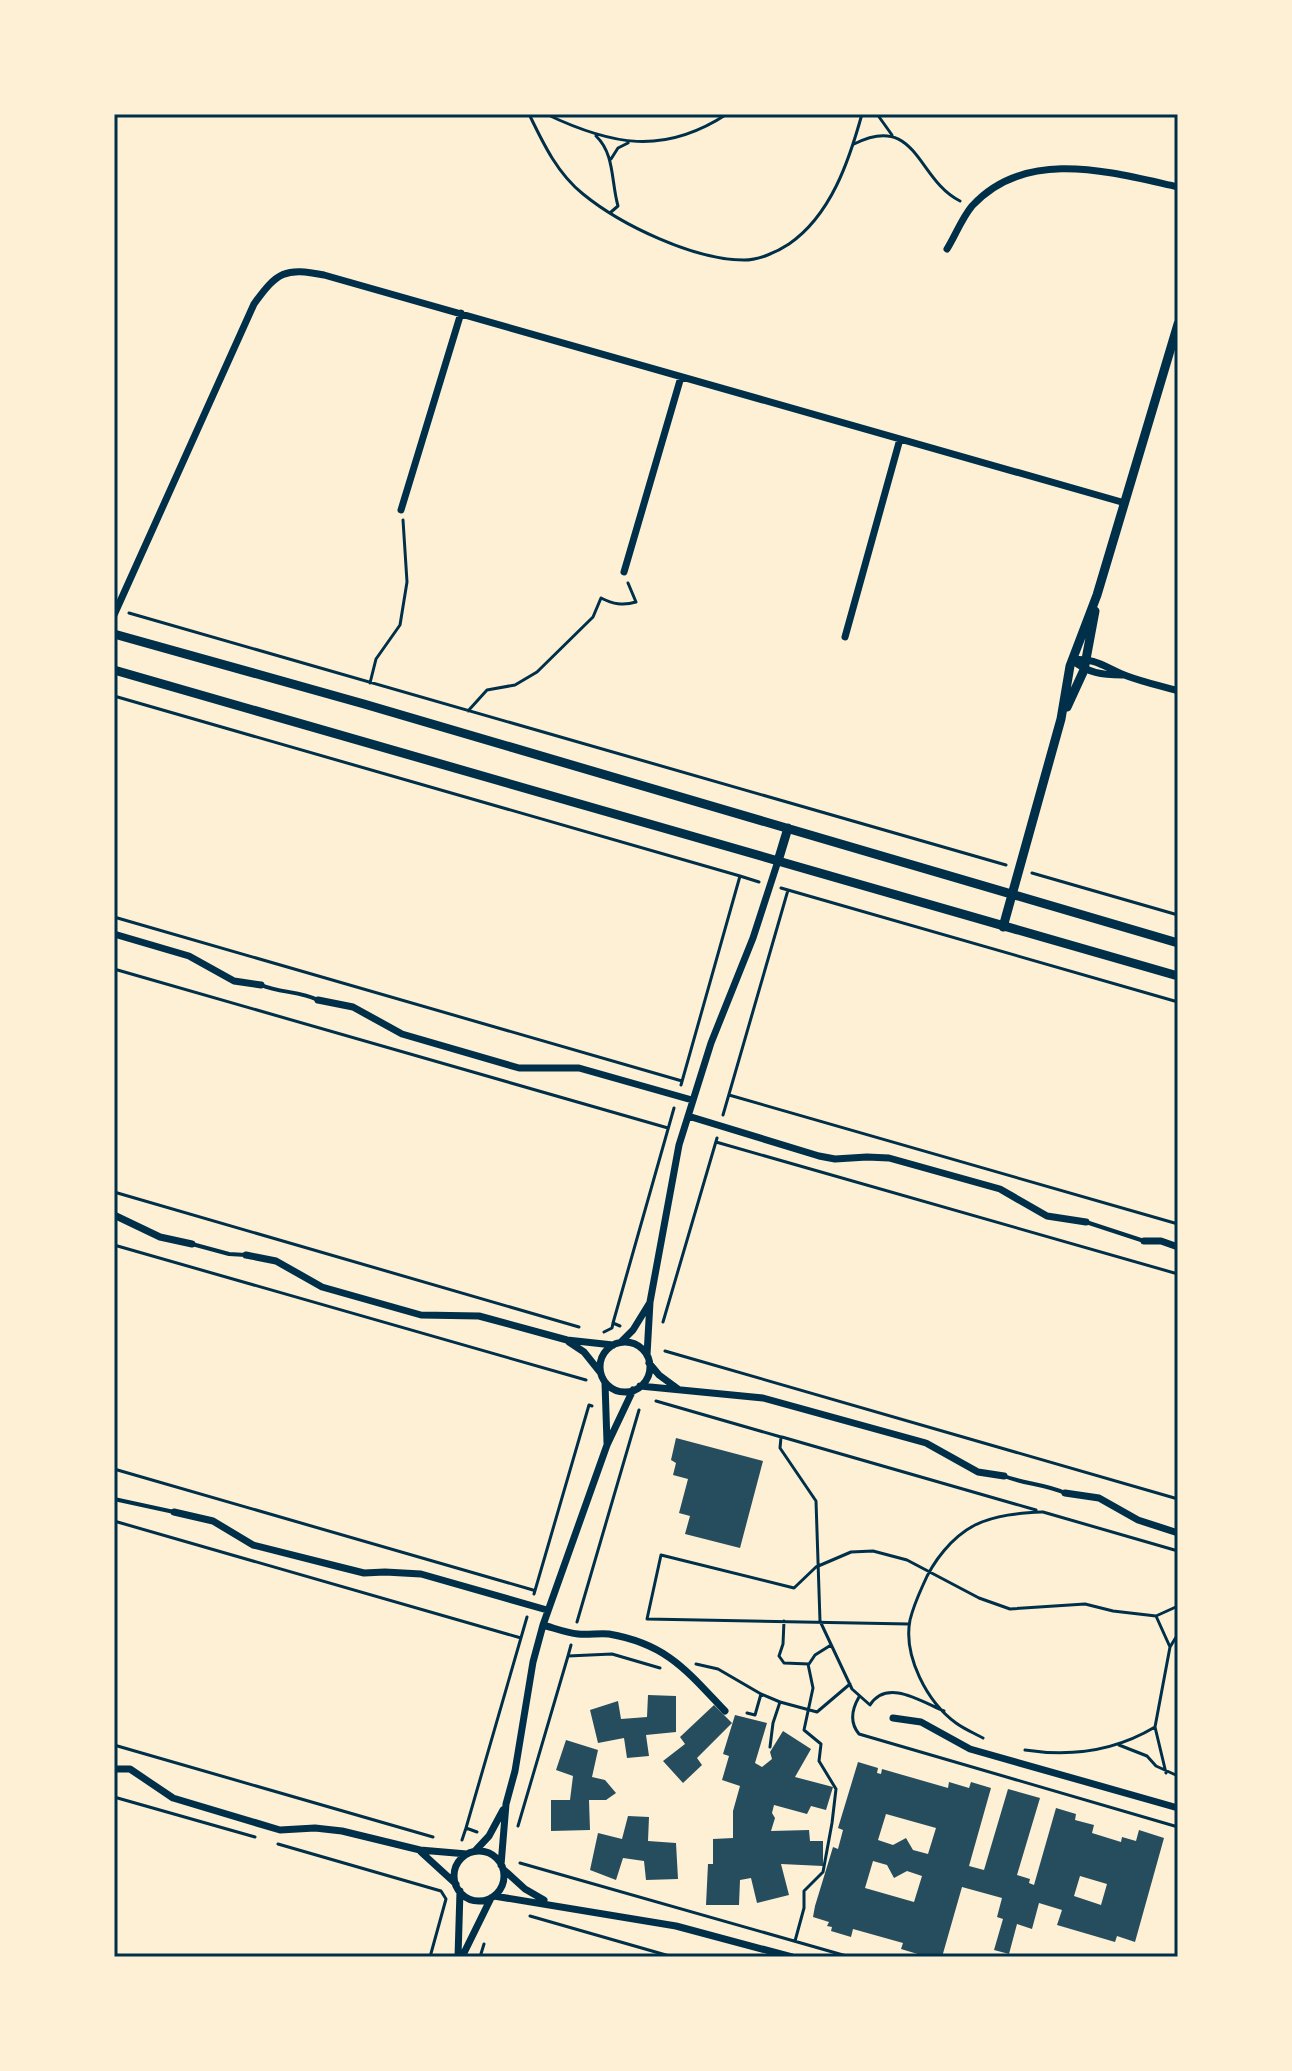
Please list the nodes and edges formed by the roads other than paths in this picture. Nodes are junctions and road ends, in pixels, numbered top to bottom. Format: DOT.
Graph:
graph roads {
  1 [pos="1178,187"];
  2 [pos="947,249"];
  3 [pos="461,313"];
  4 [pos="1178,324"];
  5 [pos="681,377"];
  6 [pos="900,439"];
  7 [pos="1125,503"];
  8 [pos="401,510"];
  9 [pos="624,572"];
  10 [pos="1097,595"];
  11 [pos="116,612"];
  12 [pos="114,634"];
  13 [pos="845,637"];
  14 [pos="1088,658"];
  15 [pos="1072,660"];
  16 [pos="114,670"];
  17 [pos="1084,670"];
  18 [pos="1124,675"];
  19 [pos="1178,691"];
  20 [pos="1061,719"];
  21 [pos="788,828"];
  22 [pos="778,861"];
  23 [pos="1011,895"];
  24 [pos="1003,927"];
  25 [pos="114,934"];
  26 [pos="1178,943"];
  27 [pos="1178,976"];
  28 [pos="261,985"];
  29 [pos="318,1000"];
  30 [pos="692,1100"];
  31 [pos="688,1116"];
  32 [pos="114,1215"];
  33 [pos="1086,1222"];
  34 [pos="1144,1241"];
  35 [pos="192,1244"];
  36 [pos="1178,1247"];
  37 [pos="246,1255"];
  38 [pos="650,1302"];
  39 [pos="567,1340"];
  40 [pos="617,1344"];
  41 [pos="648,1359"];
  42 [pos="603,1378"];
  43 [pos="636,1388"];
  44 [pos="680,1390"];
  45 [pos="607,1445"];
  46 [pos="1004,1476"];
  47 [pos="1065,1493"];
  48 [pos="114,1499"];
  49 [pos="174,1512"];
  50 [pos="1178,1533"];
  51 [pos="547,1610"];
  52 [pos="543,1625"];
  53 [pos="725,1711"];
  54 [pos="893,1718"];
  55 [pos="114,1769"];
  56 [pos="506,1804"];
  57 [pos="1178,1808"];
  58 [pos="420,1850"];
  59 [pos="471,1853"];
  60 [pos="502,1866"];
  61 [pos="458,1888"];
  62 [pos="493,1897"];
  63 [pos="549,1903"];
  64 [pos="460,1957"];
  65 [pos="792,1957"];
  1 -- 2 [label="street"];
  3 -- 5 [label="street"];
  3 -- 8 [label="street"];
  3 -- 11 [label="street"];
  4 -- 7 [label="street"];
  5 -- 6 [label="street"];
  5 -- 9 [label="street"];
  6 -- 7 [label="street"];
  6 -- 13 [label="street"];
  7 -- 10 [label="street"];
  10 -- 14 [label="street"];
  10 -- 15 [label="street"];
  12 -- 21 [label="street"];
  14 -- 15 [label="street"];
  14 -- 17 [label="street"];
  14 -- 18 [label="street"];
  15 -- 17 [label="street"];
  15 -- 20 [label="street"];
  16 -- 22 [label="street"];
  17 -- 18 [label="street"];
  17 -- 20 [label="street"];
  18 -- 19 [label="street"];
  20 -- 23 [label="street"];
  21 -- 22 [label="street"];
  21 -- 23 [label="street"];
  22 -- 24 [label="street"];
  22 -- 30 [label="street"];
  23 -- 24 [label="street"];
  23 -- 26 [label="street"];
  24 -- 27 [label="street"];
  25 -- 28 [label="street"];
  28 -- 29 [label="lane"];
  29 -- 30 [label="street"];
  30 -- 31 [label="street"];
  31 -- 33 [label="street"];
  31 -- 38 [label="street"];
  32 -- 35 [label="street"];
  33 -- 34 [label="lane"];
  34 -- 36 [label="street"];
  35 -- 37 [label="lane"];
  37 -- 39 [label="street"];
  38 -- 40 [label="street"];
  38 -- 41 [label="street"];
  39 -- 40 [label="street"];
  39 -- 42 [label="street"];
  40 -- 41 [label="street"];
  40 -- 42 [label="street"];
  41 -- 43 [label="street"];
  41 -- 44 [label="street"];
  42 -- 43 [label="street"];
  42 -- 45 [label="street"];
  43 -- 44 [label="street"];
  43 -- 45 [label="street"];
  44 -- 46 [label="street"];
  45 -- 51 [label="street"];
  46 -- 47 [label="lane"];
  47 -- 50 [label="street"];
  48 -- 49 [label="lane"];
  49 -- 51 [label="street"];
  51 -- 52 [label="street"];
  52 -- 53 [label="street"];
  52 -- 56 [label="street"];
  54 -- 57 [label="street"];
  55 -- 58 [label="street"];
  56 -- 59 [label="street"];
  56 -- 60 [label="street"];
  58 -- 59 [label="street"];
  58 -- 61 [label="street"];
  59 -- 60 [label="street"];
  59 -- 61 [label="street"];
  60 -- 62 [label="street"];
  60 -- 63 [label="street"];
  61 -- 62 [label="street"];
  61 -- 64 [label="street"];
  62 -- 63 [label="street"];
  62 -- 64 [label="street"];
  63 -- 65 [label="street"];
}
